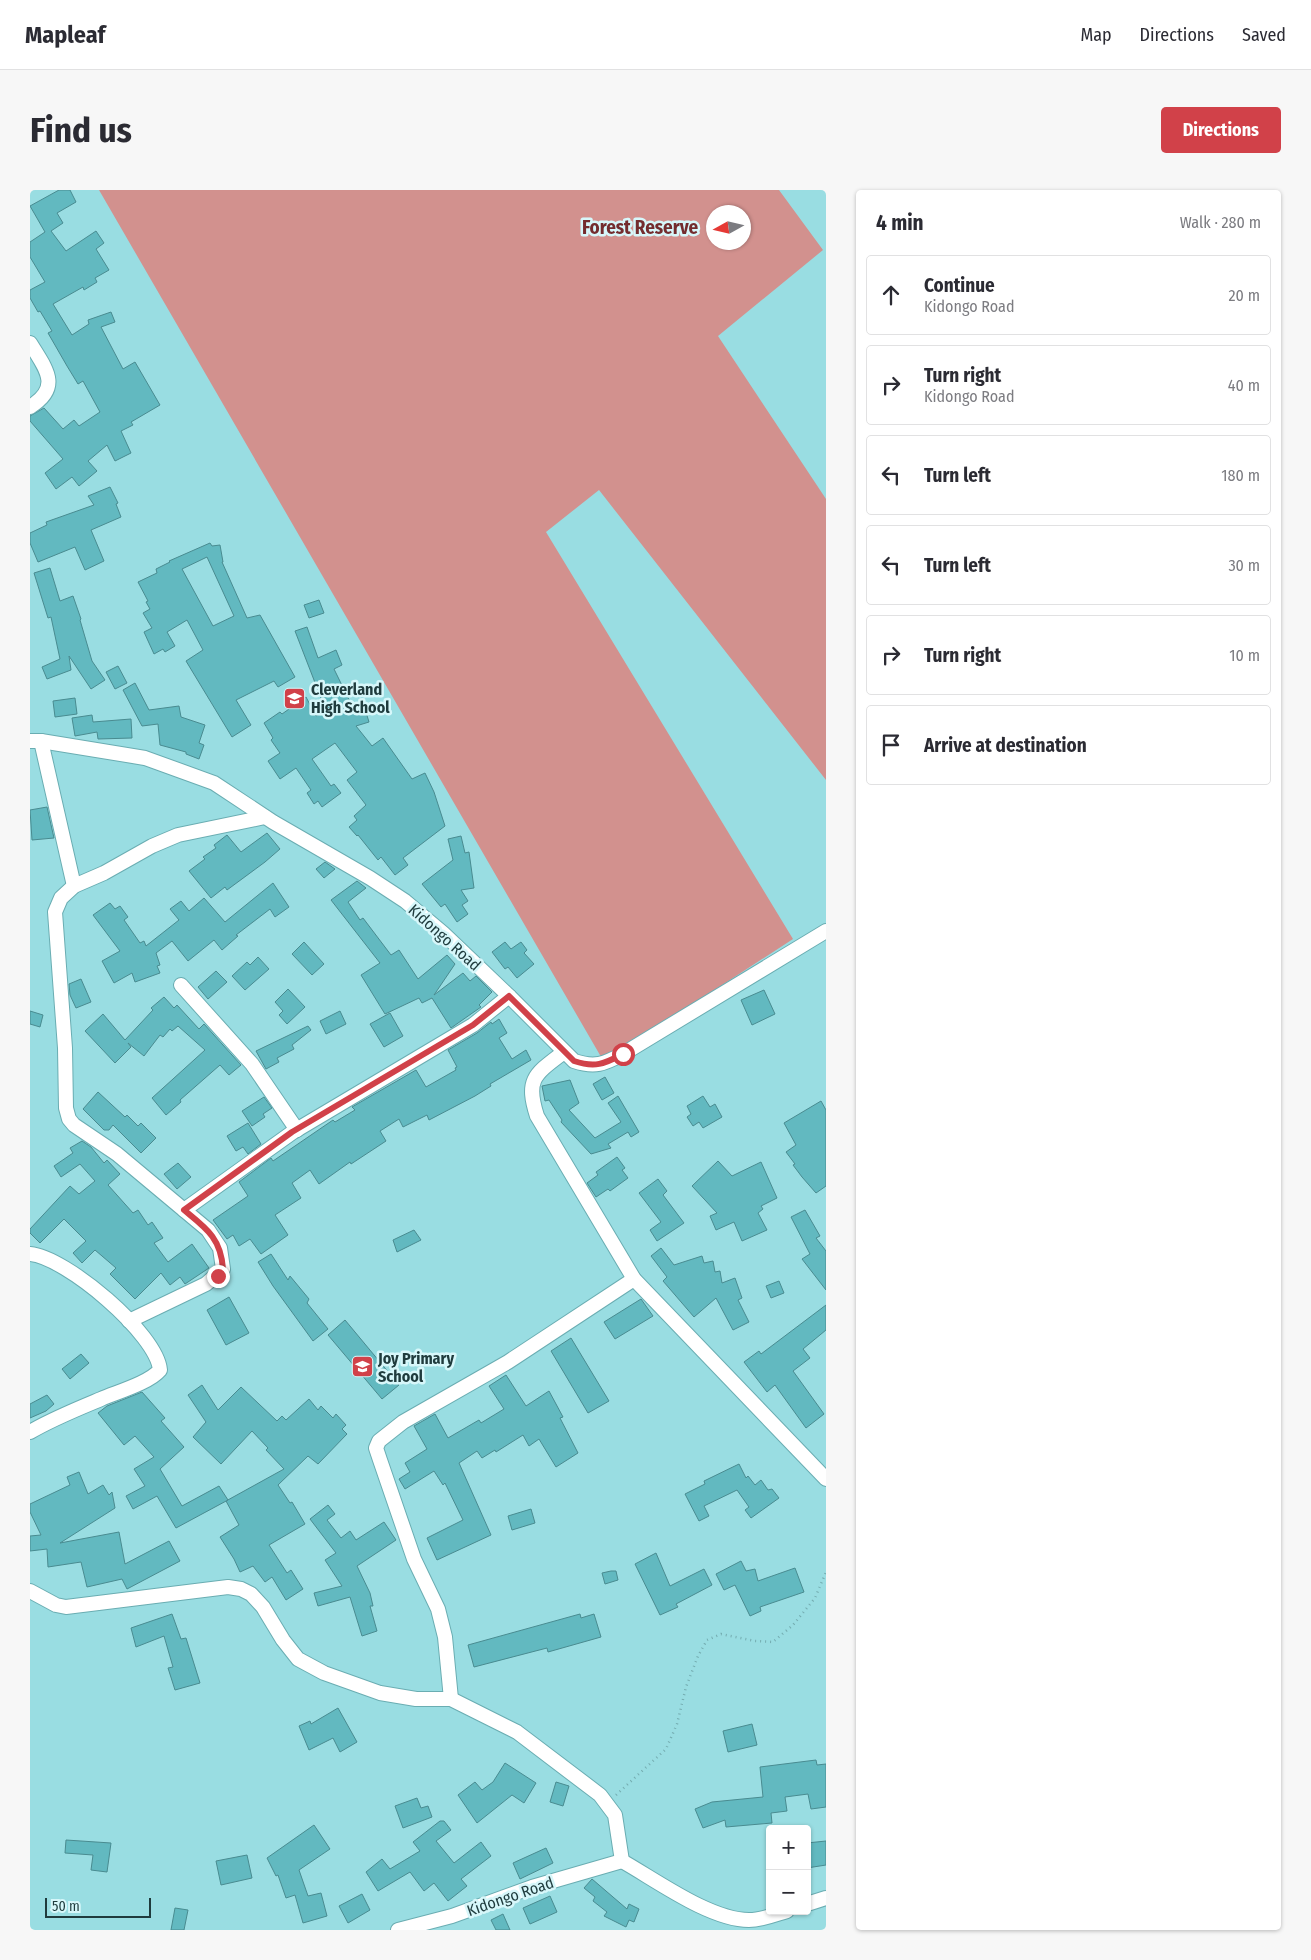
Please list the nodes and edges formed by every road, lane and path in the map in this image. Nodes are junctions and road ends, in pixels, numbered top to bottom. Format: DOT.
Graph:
graph roads {
  1 [pos="30,343"];
  2 [pos="30,407"];
  3 [pos="36,741"];
  4 [pos="265,817"];
  5 [pos="74,886"];
  6 [pos="826,931"];
  7 [pos="181,985"];
  8 [pos="509,996"];
  9 [pos="564,1052"];
  10 [pos="297,1130"];
  11 [pos="184,1210"];
  12 [pos="30,1254"];
  13 [pos="634,1279"];
  14 [pos="129,1321"];
  15 [pos="30,1432"];
  16 [pos="826,1479"];
  17 [pos="826,1572"];
  18 [pos="30,1591"];
  19 [pos="451,1698"];
  20 [pos="607,1803"];
  21 [pos="622,1861"];
  22 [pos="826,1898"];
  23 [pos="811,1903"];
  24 [pos="776,1915"];
  25 [pos="748,1920"];
  26 [pos="398,1930"];
  27 [pos="738,1930"];
  1 -- 2 [label="street"];
  3 -- 4 [label="street, Kidongo Road"];
  3 -- 5 [label="street"];
  4 -- 5 [label="street"];
  4 -- 8 [label="street, Kidongo Road"];
  5 -- 11 [label="street"];
  6 -- 9 [label="street, Kidongo Road"];
  7 -- 10 [label="street"];
  8 -- 9 [label="street, Kidongo Road"];
  8 -- 10 [label="street"];
  9 -- 13 [label="street"];
  10 -- 11 [label="street"];
  11 -- 14 [label="street"];
  12 -- 14 [label="street"];
  13 -- 16 [label="street"];
  13 -- 19 [label="street"];
  14 -- 15 [label="street"];
  17 -- 20 [label="path"];
  18 -- 19 [label="street"];
  19 -- 20 [label="street"];
  20 -- 21 [label="street"];
  21 -- 25 [label="street"];
  21 -- 26 [label="street, Kidongo Road"];
  22 -- 23 [label="street"];
  24 -- 25 [label="street"];
  25 -- 27 [label="street"];
}
